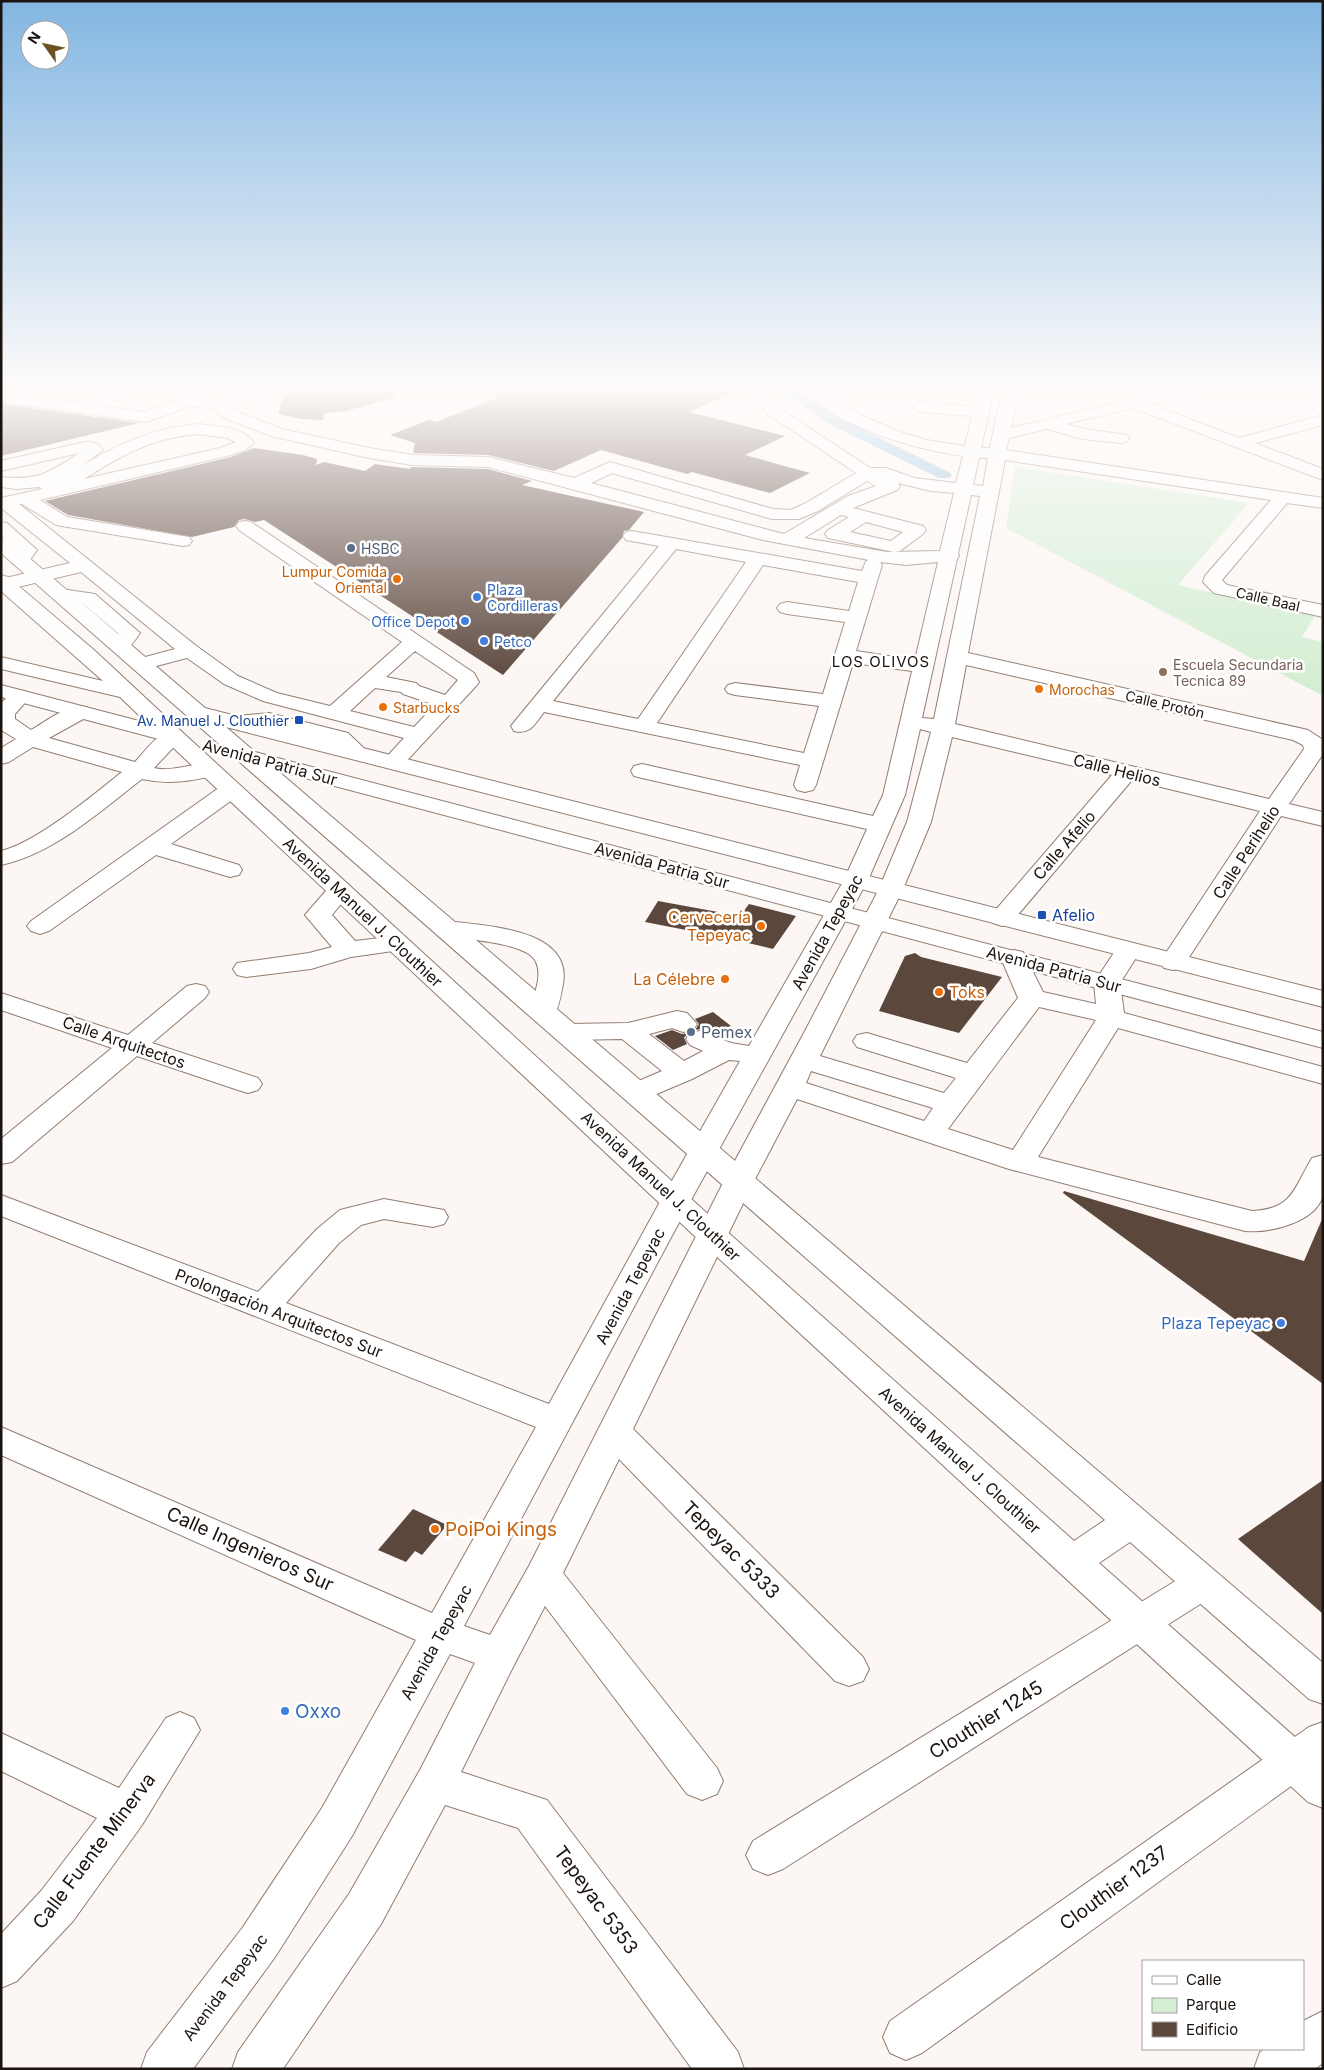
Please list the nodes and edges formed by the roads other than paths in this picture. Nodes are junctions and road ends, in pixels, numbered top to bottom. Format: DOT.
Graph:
graph roads {
  1 [pos="46,488"];
  2 [pos="591,488"];
  3 [pos="633,488"];
  4 [pos="681,488"];
  5 [pos="852,488"];
  6 [pos="897,488"];
  7 [pos="946,488"];
  8 [pos="990,488"];
  9 [pos="1190,488"];
  10 [pos="964,490"];
  11 [pos="989,492"];
  12 [pos="26,498"];
  13 [pos="1280,500"];
  14 [pos="836,502"];
  15 [pos="3,503"];
  16 [pos="1323,503"];
  17 [pos="1323,511"];
  18 [pos="864,516"];
  19 [pos="245,526"];
  20 [pos="1,527"];
  21 [pos="956,528"];
  22 [pos="781,533"];
  23 [pos="632,536"];
  24 [pos="183,541"];
  25 [pos="1,543"];
  26 [pos="671,543"];
  27 [pos="950,556"];
  28 [pos="758,558"];
  29 [pos="20,560"];
  30 [pos="83,566"];
  31 [pos="40,576"];
  32 [pos="3,584"];
  33 [pos="787,608"];
  34 [pos="1323,611"];
  35 [pos="856,618"];
  36 [pos="1323,625"];
  37 [pos="1322,631"];
  38 [pos="414,641"];
  39 [pos="846,650"];
  40 [pos="191,652"];
  41 [pos="87,654"];
  42 [pos="957,657"];
  43 [pos="925,661"];
  44 [pos="1,663"];
  45 [pos="146,669"];
  46 [pos="425,673"];
  47 [pos="48,674"];
  48 [pos="370,681"];
  49 [pos="735,689"];
  50 [pos="130,693"];
  51 [pos="11,694"];
  52 [pos="831,701"];
  53 [pos="450,703"];
  54 [pos="539,705"];
  55 [pos="72,710"];
  56 [pos="194,712"];
  57 [pos="334,714"];
  58 [pos="912,720"];
  59 [pos="522,726"];
  60 [pos="644,727"];
  61 [pos="943,728"];
  62 [pos="420,735"];
  63 [pos="173,736"];
  64 [pos="31,740"];
  65 [pos="1313,742"];
  66 [pos="247,756"];
  67 [pos="1,758"];
  68 [pos="812,761"];
  69 [pos="393,762"];
  70 [pos="139,770"];
  71 [pos="642,771"];
  72 [pos="1127,772"];
  73 [pos="220,780"];
  74 [pos="805,785"];
  75 [pos="1274,808"];
  76 [pos="1323,819"];
  77 [pos="881,824"];
  78 [pos="153,846"];
  79 [pos="1,858"];
  80 [pos="230,870"];
  81 [pos="856,880"];
  82 [pos="891,889"];
  83 [pos="340,890"];
  84 [pos="839,912"];
  85 [pos="1002,918"];
  86 [pos="875,921"];
  87 [pos="40,926"];
  88 [pos="447,929"];
  89 [pos="398,944"];
  90 [pos="350,950"];
  91 [pos="1128,950"];
  92 [pos="1014,958"];
  93 [pos="1174,962"];
  94 [pos="246,969"];
  95 [pos="1107,983"];
  96 [pos="196,992"];
  97 [pos="1032,998"];
  98 [pos="1323,999"];
  99 [pos="1,1001"];
  100 [pos="543,1011"];
  101 [pos="1110,1016"];
  102 [pos="628,1031"];
  103 [pos="568,1032"];
  104 [pos="1323,1040"];
  105 [pos="868,1041"];
  106 [pos="133,1045"];
  107 [pos="725,1051"];
  108 [pos="758,1055"];
  109 [pos="682,1073"];
  110 [pos="796,1074"];
  111 [pos="973,1074"];
  112 [pos="1323,1076"];
  113 [pos="248,1084"];
  114 [pos="637,1092"];
  115 [pos="950,1104"];
  116 [pos="931,1132"];
  117 [pos="705,1150"];
  118 [pos="1,1155"];
  119 [pos="1020,1162"];
  120 [pos="1323,1165"];
  121 [pos="739,1181"];
  122 [pos="676,1200"];
  123 [pos="1,1205"];
  124 [pos="433,1217"];
  125 [pos="712,1235"];
  126 [pos="264,1307"];
  127 [pos="557,1421"];
  128 [pos="614,1432"];
  129 [pos="1,1440"];
  130 [pos="1132,1522"];
  131 [pos="1072,1562"];
  132 [pos="543,1575"];
  133 [pos="1203,1583"];
  134 [pos="1140,1624"];
  135 [pos="441,1634"];
  136 [pos="499,1655"];
  137 [pos="849,1669"];
  138 [pos="1323,1687"];
  139 [pos="180,1730"];
  140 [pos="1307,1750"];
  141 [pos="1,1752"];
  142 [pos="702,1781"];
  143 [pos="436,1783"];
  144 [pos="1323,1789"];
  145 [pos="127,1812"];
  146 [pos="768,1855"];
  147 [pos="1,1966"];
  148 [pos="1323,2034"];
  149 [pos="906,2037"];
  150 [pos="1304,2048"];
  151 [pos="1302,2050"];
  152 [pos="164,2069"];
  153 [pos="255,2069"];
  154 [pos="721,2069"];
  155 [pos="1277,2069"];
  1 -- 12 [label="street"];
  2 -- 22 [label="street"];
  3 -- 22 [label="street"];
  4 -- 14 [label="street"];
  5 -- 14 [label="street"];
  6 -- 10 [label="street"];
  6 -- 14 [label="street"];
  6 -- 21 [label="street"];
  7 -- 10 [label="street"];
  8 -- 11 [label="street"];
  9 -- 13 [label="street"];
  10 -- 11 [label="street"];
  10 -- 21 [label="street, Avenida Tepeyac"];
  11 -- 42 [label="street"];
  12 -- 15 [label="street"];
  12 -- 24 [label="street"];
  13 -- 16 [label="street"];
  13 -- 17 [label="street"];
  13 -- 34 [label="street, Calle Baal"];
  14 -- 18 [label="street"];
  14 -- 22 [label="street"];
  15 -- 30 [label="street"];
  19 -- 38 [label="street"];
  20 -- 29 [label="street"];
  21 -- 27 [label="street, Avenida Tepeyac"];
  22 -- 27 [label="street"];
  23 -- 26 [label="street"];
  25 -- 29 [label="street"];
  26 -- 28 [label="street"];
  26 -- 54 [label="street"];
  27 -- 43 [label="street, Avenida Tepeyac"];
  28 -- 35 [label="street"];
  28 -- 60 [label="street"];
  29 -- 31 [label="street"];
  30 -- 31 [label="street"];
  30 -- 40 [label="street"];
  31 -- 32 [label="street"];
  31 -- 45 [label="street"];
  32 -- 41 [label="street, Avenida Manuel J. Clouthier"];
  33 -- 35 [label="street"];
  35 -- 39 [label="street"];
  36 -- 37 [label="street"];
  38 -- 46 [label="street"];
  38 -- 48 [label="street"];
  39 -- 43 [label="street"];
  39 -- 52 [label="street"];
  40 -- 45 [label="street"];
  40 -- 57 [label="street"];
  41 -- 47 [label="street"];
  41 -- 50 [label="street, Avenida Manuel J. Clouthier"];
  42 -- 61 [label="street"];
  42 -- 65 [label="street, Calle Protón"];
  43 -- 58 [label="street, Avenida Tepeyac"];
  44 -- 47 [label="street, Avenida Patria Sur"];
  45 -- 50 [label="street"];
  45 -- 56 [label="street"];
  46 -- 48 [label="street"];
  46 -- 53 [label="street"];
  46 -- 53 [label="street"];
  47 -- 50 [label="street, Avenida Patria Sur"];
  48 -- 57 [label="street"];
  49 -- 52 [label="street"];
  50 -- 55 [label="street"];
  50 -- 56 [label="street, Avenida Patria Sur"];
  50 -- 63 [label="street, Avenida Manuel J. Clouthier"];
  51 -- 55 [label="street, Avenida Patria Sur"];
  51 -- 64 [label="street"];
  52 -- 68 [label="street"];
  53 -- 62 [label="street"];
  54 -- 59 [label="street"];
  54 -- 60 [label="street"];
  55 -- 63 [label="street, Avenida Patria Sur"];
  55 -- 64 [label="street"];
  56 -- 66 [label="street"];
  56 -- 69 [label="street, Avenida Patria Sur"];
  57 -- 62 [label="street"];
  58 -- 61 [label="street, Calle Helios"];
  58 -- 77 [label="street, Avenida Tepeyac"];
  60 -- 68 [label="street"];
  61 -- 72 [label="street, Calle Helios"];
  61 -- 82 [label="street"];
  62 -- 69 [label="street"];
  63 -- 66 [label="street, Avenida Patria Sur"];
  63 -- 70 [label="street"];
  63 -- 73 [label="street, Avenida Manuel J. Clouthier"];
  64 -- 67 [label="street"];
  64 -- 70 [label="street"];
  65 -- 75 [label="street, Calle Perihelio"];
  66 -- 84 [label="street, Avenida Patria Sur"];
  66 -- 88 [label="street"];
  68 -- 74 [label="street"];
  69 -- 81 [label="street, Avenida Patria Sur"];
  70 -- 73 [label="street"];
  70 -- 79 [label="street"];
  71 -- 77 [label="street"];
  72 -- 75 [label="street, Calle Helios"];
  72 -- 85 [label="street, Calle Afelio"];
  73 -- 78 [label="street"];
  73 -- 83 [label="street, Avenida Manuel J. Clouthier"];
  75 -- 76 [label="street, Calle Helios"];
  75 -- 93 [label="street, Calle Perihelio"];
  77 -- 81 [label="street, Avenida Tepeyac"];
  78 -- 80 [label="street"];
  78 -- 87 [label="street"];
  81 -- 82 [label="street, Avenida Patria Sur"];
  81 -- 84 [label="street, Avenida Tepeyac"];
  82 -- 85 [label="street, Avenida Patria Sur"];
  82 -- 86 [label="street"];
  83 -- 89 [label="street, Avenida Manuel J. Clouthier"];
  83 -- 90 [label="street"];
  84 -- 86 [label="street, Avenida Patria Sur"];
  84 -- 108 [label="street, Avenida Tepeyac"];
  85 -- 91 [label="street, Avenida Patria Sur"];
  86 -- 92 [label="street, Avenida Patria Sur"];
  86 -- 110 [label="street"];
  88 -- 100 [label="street"];
  88 -- 100 [label="street"];
  89 -- 90 [label="street"];
  89 -- 122 [label="street, Avenida Manuel J. Clouthier"];
  90 -- 94 [label="street"];
  91 -- 93 [label="street, Avenida Patria Sur"];
  91 -- 95 [label="street"];
  92 -- 95 [label="street, Avenida Patria Sur"];
  92 -- 97 [label="street"];
  93 -- 98 [label="street, Avenida Patria Sur"];
  95 -- 101 [label="street"];
  95 -- 104 [label="street, Avenida Patria Sur"];
  96 -- 106 [label="street"];
  97 -- 101 [label="street"];
  97 -- 111 [label="street"];
  99 -- 106 [label="street, Calle Arquitectos"];
  100 -- 103 [label="street"];
  101 -- 112 [label="street"];
  101 -- 119 [label="street"];
  102 -- 103 [label="street"];
  102 -- 107 [label="street"];
  102 -- 109 [label="street"];
  103 -- 114 [label="street"];
  105 -- 111 [label="street"];
  106 -- 113 [label="street, Calle Arquitectos"];
  106 -- 118 [label="street"];
  107 -- 108 [label="street"];
  107 -- 109 [label="street"];
  108 -- 117 [label="street, Avenida Tepeyac"];
  109 -- 114 [label="street"];
  110 -- 115 [label="street"];
  110 -- 116 [label="street"];
  110 -- 121 [label="street"];
  111 -- 115 [label="street"];
  114 -- 117 [label="street"];
  115 -- 116 [label="street"];
  116 -- 119 [label="street"];
  117 -- 121 [label="street"];
  117 -- 122 [label="street, Avenida Tepeyac"];
  119 -- 120 [label="street"];
  121 -- 125 [label="street"];
  121 -- 130 [label="street"];
  122 -- 125 [label="street, Avenida Manuel J. Clouthier"];
  122 -- 127 [label="street, Avenida Tepeyac"];
  123 -- 126 [label="street, Prolongación Arquitectos Sur"];
  124 -- 126 [label="street"];
  125 -- 128 [label="street"];
  125 -- 131 [label="street, Avenida Manuel J. Clouthier"];
  126 -- 127 [label="street, Prolongación Arquitectos Sur"];
  127 -- 135 [label="street, Avenida Tepeyac"];
  128 -- 132 [label="street"];
  128 -- 137 [label="street, Tepeyac 5333"];
  129 -- 135 [label="street, Calle Ingenieros Sur"];
  130 -- 131 [label="street"];
  130 -- 133 [label="street"];
  131 -- 134 [label="street, Avenida Manuel J. Clouthier"];
  132 -- 136 [label="street"];
  132 -- 142 [label="street"];
  133 -- 134 [label="street, Clouthier 1245"];
  133 -- 138 [label="street"];
  134 -- 140 [label="street, Avenida Manuel J. Clouthier"];
  134 -- 146 [label="street, Clouthier 1245"];
  135 -- 136 [label="street, Calle Ingenieros Sur"];
  135 -- 152 [label="street, Avenida Tepeyac"];
  136 -- 143 [label="street"];
  139 -- 145 [label="street, Calle Fuente Minerva"];
  140 -- 144 [label="street, Avenida Manuel J. Clouthier"];
  140 -- 149 [label="street, Clouthier 1237"];
  141 -- 145 [label="street"];
  143 -- 153 [label="street"];
  143 -- 154 [label="street, Tepeyac 5353"];
  145 -- 147 [label="street, Calle Fuente Minerva"];
  148 -- 150 [label="street"];
  151 -- 155 [label="street"];
}
